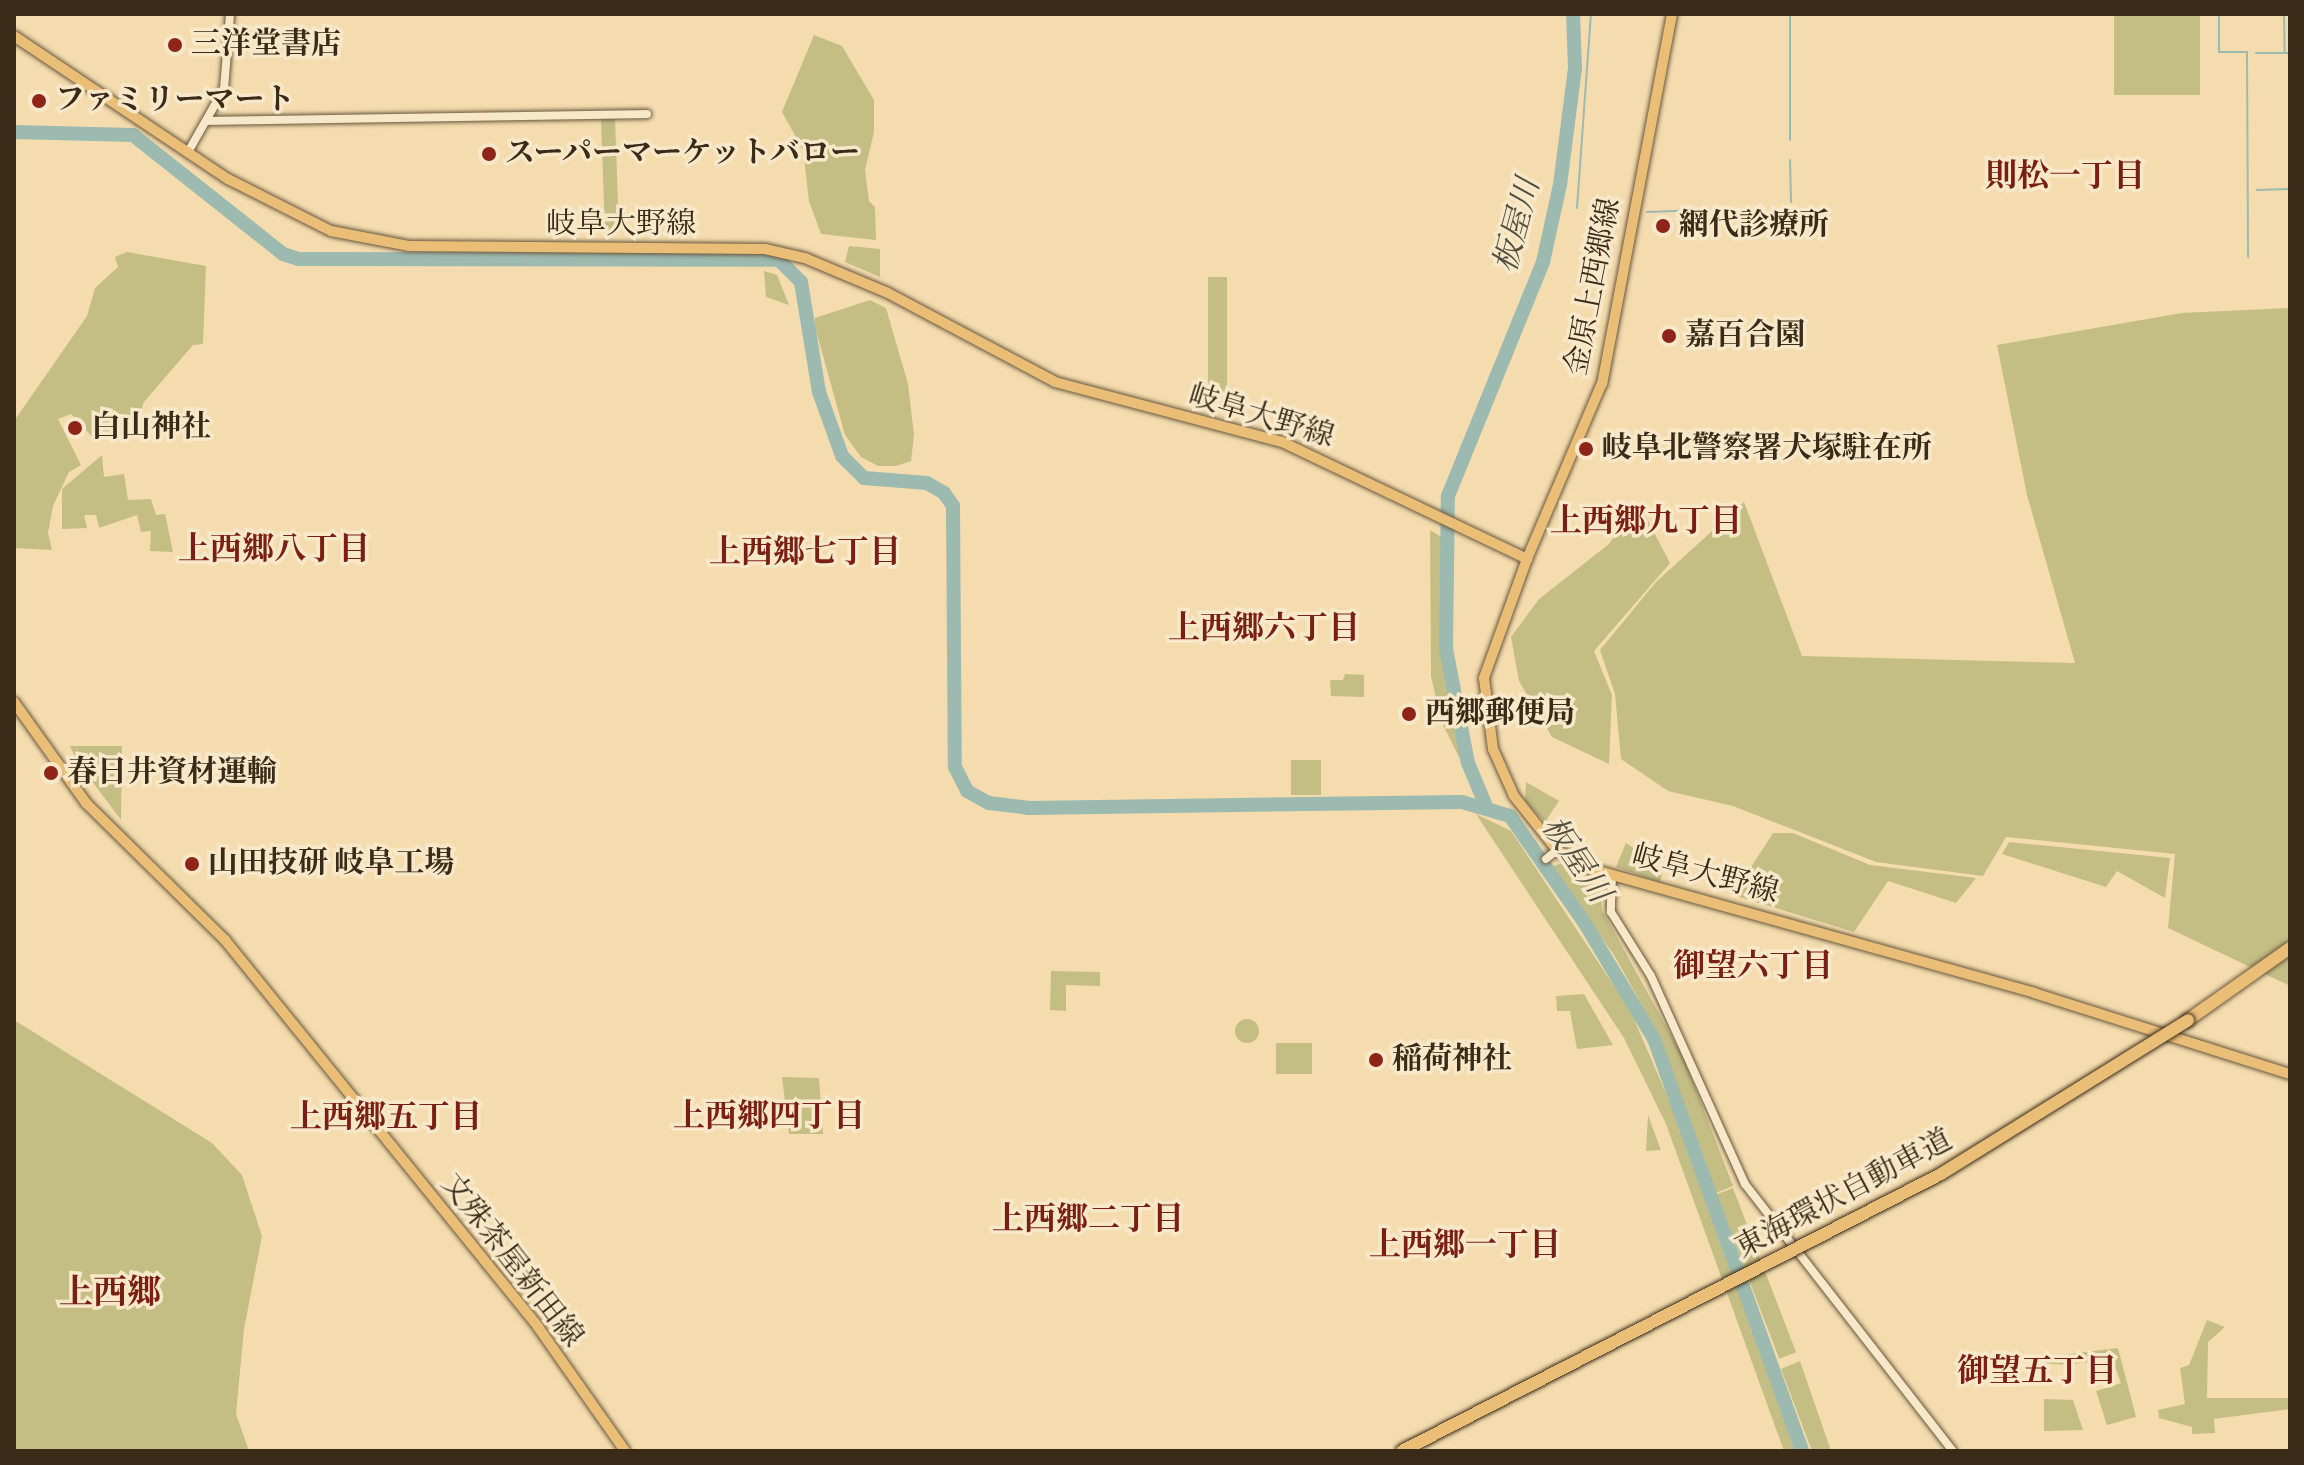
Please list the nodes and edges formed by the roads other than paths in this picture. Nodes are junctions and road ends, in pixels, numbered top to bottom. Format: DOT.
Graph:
graph roads {
  1 [pos="230,14"];
  2 [pos="1672,14"];
  3 [pos="14,36"];
  4 [pos="647,114"];
  5 [pos="208,121"];
  6 [pos="188,152"];
  7 [pos="1527,559"];
  8 [pos="14,702"];
  9 [pos="1557,850"];
  10 [pos="1546,859"];
  11 [pos="1612,875"];
  12 [pos="2290,948"];
  13 [pos="2290,1074"];
  14 [pos="625,1451"];
  15 [pos="1402,1451"];
  16 [pos="1953,1451"];
  1 -- 5 [label="street"];
  2 -- 7 [label="main road, 金原上西郷線"];
  3 -- 6 [label="main road, 岐阜大野線"];
  4 -- 5 [label="street"];
  5 -- 6 [label="street"];
  6 -- 7 [label="main road, 岐阜大野線"];
  7 -- 9 [label="main road, 岐阜大野線"];
  8 -- 14 [label="main road, 文殊茶屋新田線"];
  9 -- 10 [label="street"];
  9 -- 11 [label="main road, 岐阜大野線"];
  11 -- 13 [label="main road, 岐阜大野線"];
  11 -- 16 [label="street"];
  12 -- 15 [label="highway, 東海環状自動車道, bridge"];
}
